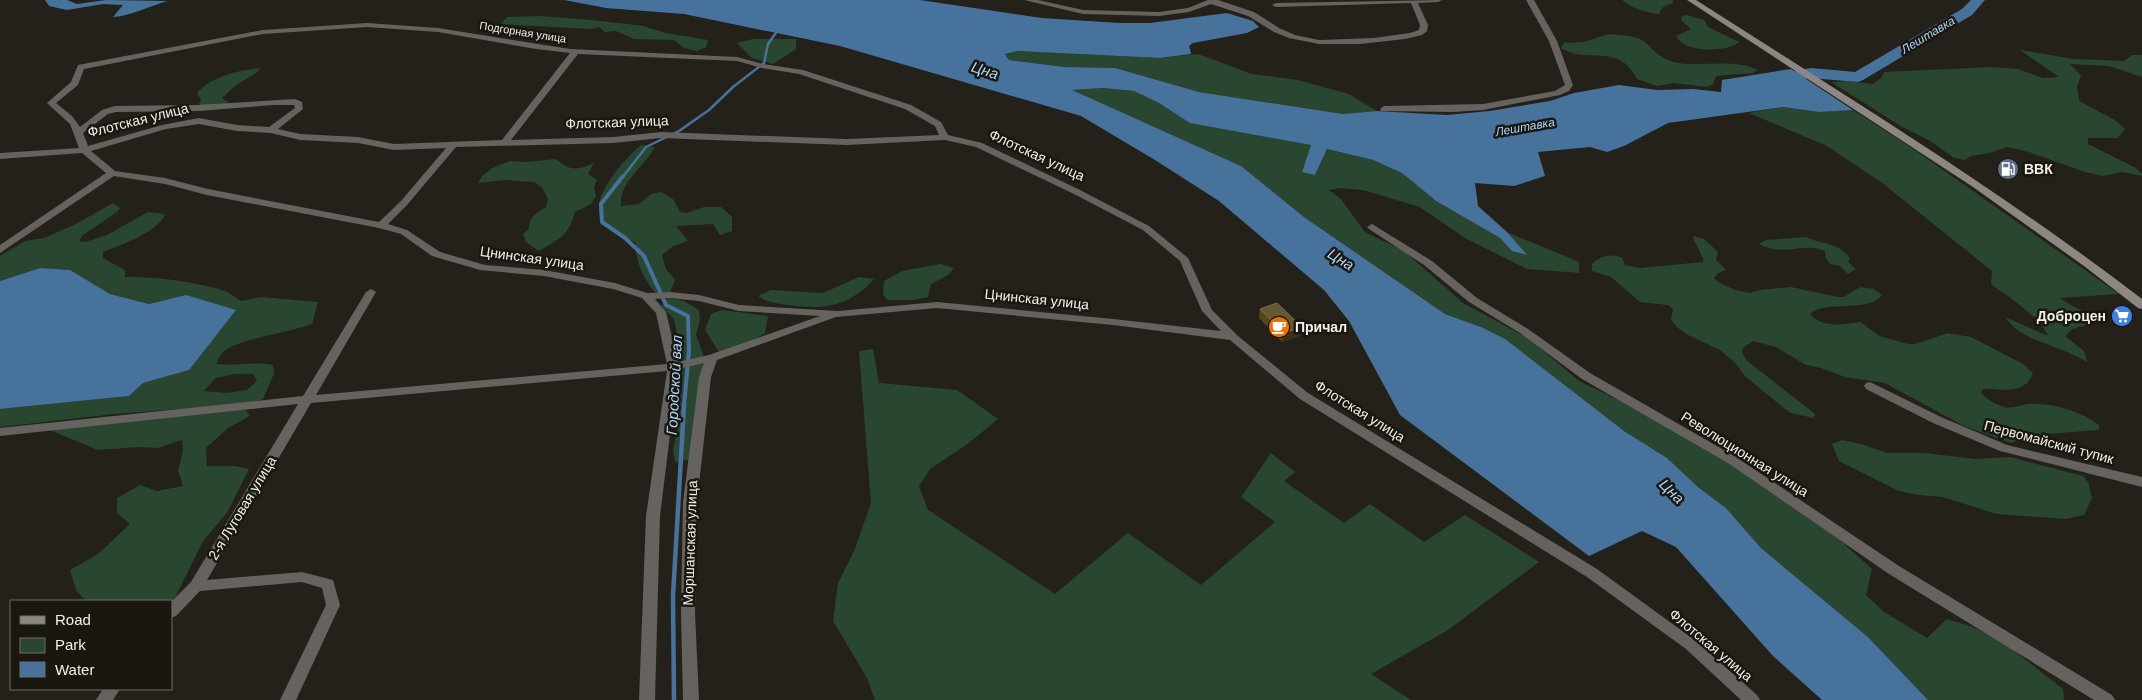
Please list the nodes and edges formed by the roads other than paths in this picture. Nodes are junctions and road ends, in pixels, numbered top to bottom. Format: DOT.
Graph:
graph roads {
  1 [pos="1028,0"];
  2 [pos="1414,0"];
  3 [pos="1438,0"];
  4 [pos="1530,0"];
  5 [pos="1691,0"];
  6 [pos="1213,1"];
  7 [pos="1374,1"];
  8 [pos="1276,5"];
  9 [pos="576,52"];
  10 [pos="1384,108"];
  11 [pos="271,130"];
  12 [pos="80,131"];
  13 [pos="945,137"];
  14 [pos="504,143"];
  15 [pos="452,146"];
  16 [pos="84,150"];
  17 [pos="0,156"];
  18 [pos="112,174"];
  19 [pos="381,225"];
  20 [pos="1372,227"];
  21 [pos="0,250"];
  22 [pos="371,292"];
  23 [pos="646,296"];
  24 [pos="2142,305"];
  25 [pos="838,314"];
  26 [pos="1234,338"];
  27 [pos="712,358"];
  28 [pos="677,366"];
  29 [pos="1870,386"];
  30 [pos="306,400"];
  31 [pos="0,432"];
  32 [pos="2142,482"];
  33 [pos="196,586"];
  34 [pos="172,611"];
  35 [pos="288,700"];
  36 [pos="647,700"];
  37 [pos="690,700"];
  38 [pos="1752,700"];
  39 [pos="2107,700"];
  1 -- 6 [label="street"];
  2 -- 3 [label="street"];
  2 -- 6 [label="street"];
  2 -- 7 [label="street"];
  4 -- 10 [label="street"];
  5 -- 24 [label="main road"];
  7 -- 8 [label="street"];
  9 -- 12 [label="street, Подгорная улица"];
  9 -- 13 [label="street, Подгорная улица"];
  9 -- 14 [label="street"];
  11 -- 12 [label="street"];
  11 -- 15 [label="street, Флотская улица"];
  11 -- 16 [label="street, Флотская улица"];
  12 -- 16 [label="street"];
  13 -- 14 [label="street, Флотская улица"];
  13 -- 26 [label="street, Флотская улица"];
  14 -- 15 [label="street, Флотская улица"];
  15 -- 19 [label="street"];
  16 -- 17 [label="street"];
  16 -- 18 [label="street, Флотская улица"];
  18 -- 19 [label="street, Цнинская улица"];
  18 -- 21 [label="street"];
  19 -- 23 [label="street, Цнинская улица"];
  20 -- 39 [label="street, Революционная улица"];
  22 -- 30 [label="street, 2-я Луговая улица"];
  23 -- 25 [label="street, Цнинская улица"];
  23 -- 28 [label="street"];
  25 -- 26 [label="street, Цнинская улица"];
  25 -- 27 [label="street, Цнинская улица"];
  26 -- 38 [label="street, Флотская улица"];
  27 -- 28 [label="street, Цнинская улица"];
  27 -- 37 [label="street, Моршанская улица"];
  28 -- 30 [label="street, Цнинская улица"];
  28 -- 36 [label="street"];
  29 -- 32 [label="street, Первомайский тупик"];
  30 -- 31 [label="street, Цнинская улица"];
  30 -- 33 [label="street, 2-я Луговая улица"];
  33 -- 34 [label="street, 2-я Луговая улица"];
  33 -- 35 [label="street"];
}
